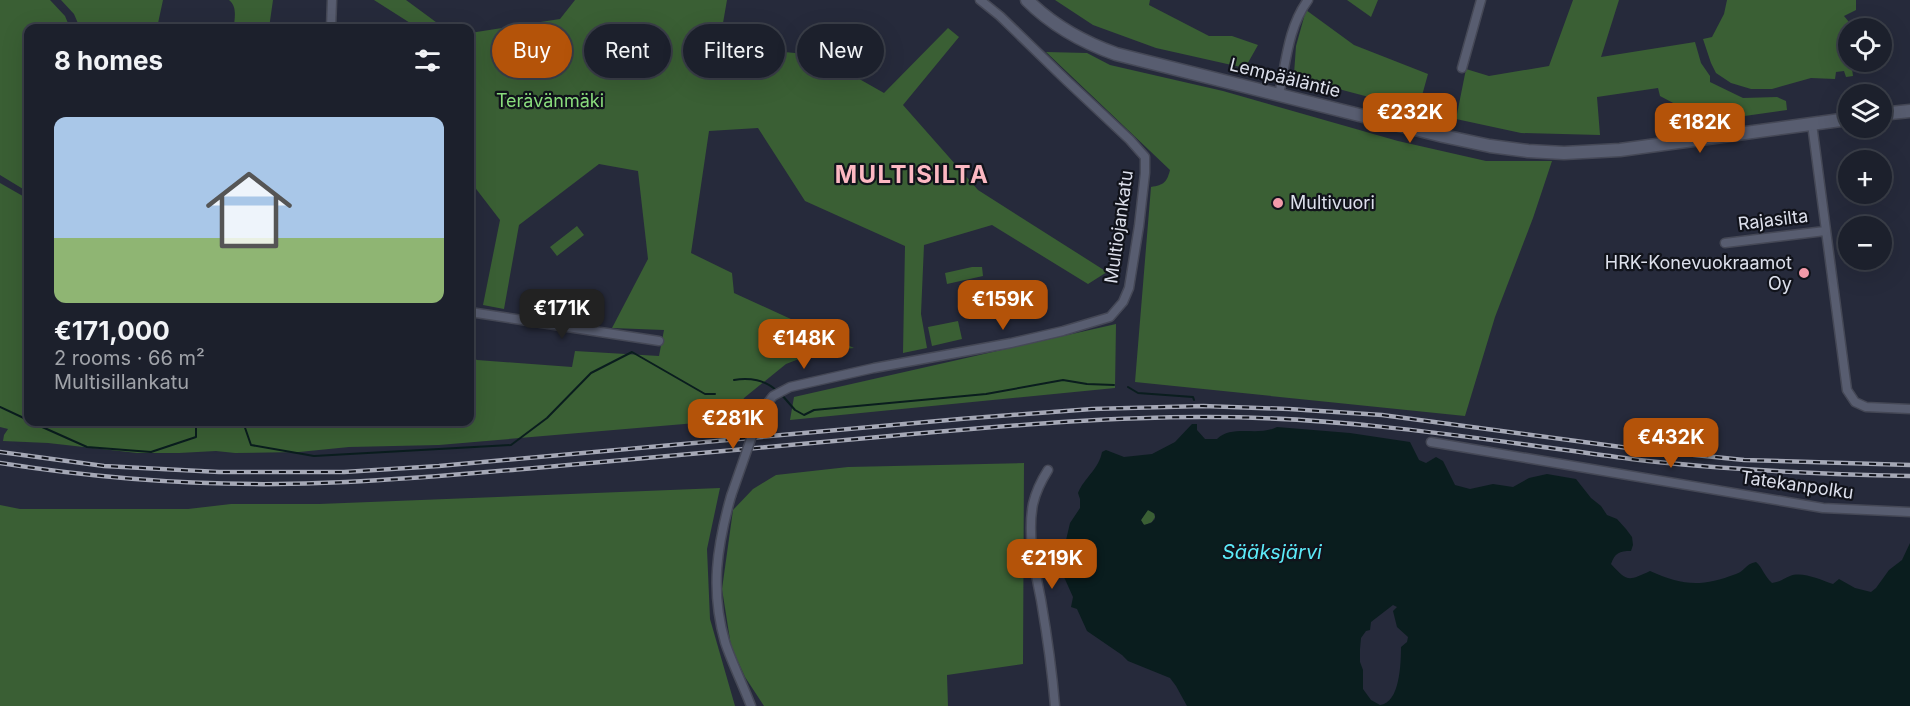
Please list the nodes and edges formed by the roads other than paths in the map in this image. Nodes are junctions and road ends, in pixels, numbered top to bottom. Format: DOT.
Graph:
graph roads {
  1 [pos="332,0"];
  2 [pos="980,0"];
  3 [pos="1027,0"];
  4 [pos="1308,0"];
  5 [pos="1481,0"];
  6 [pos="331,24"];
  7 [pos="1462,68"];
  8 [pos="1279,94"];
  9 [pos="1910,111"];
  10 [pos="1892,113"];
  11 [pos="1838,120"];
  12 [pos="1812,124"];
  13 [pos="1825,231"];
  14 [pos="1725,243"];
  15 [pos="474,313"];
  16 [pos="659,341"];
  17 [pos="1910,409"];
  18 [pos="1431,442"];
  19 [pos="1048,470"];
  20 [pos="1910,512"];
  21 [pos="751,706"];
  22 [pos="1055,706"];
  1 -- 6 [label="street"];
  2 -- 21 [label="street, Multiojankatu, bridge"];
  3 -- 8 [label="main road, Lempääläntie"];
  4 -- 8 [label="street"];
  5 -- 7 [label="street"];
  8 -- 12 [label="main road, Lempääläntie"];
  9 -- 10 [label="main road"];
  11 -- 12 [label="main road, Lempääläntie"];
  12 -- 13 [label="street"];
  13 -- 14 [label="street, Rajasilta"];
  13 -- 17 [label="street"];
  15 -- 16 [label="street"];
  18 -- 20 [label="street, Tatekanpolku"];
  19 -- 22 [label="street"];
}
